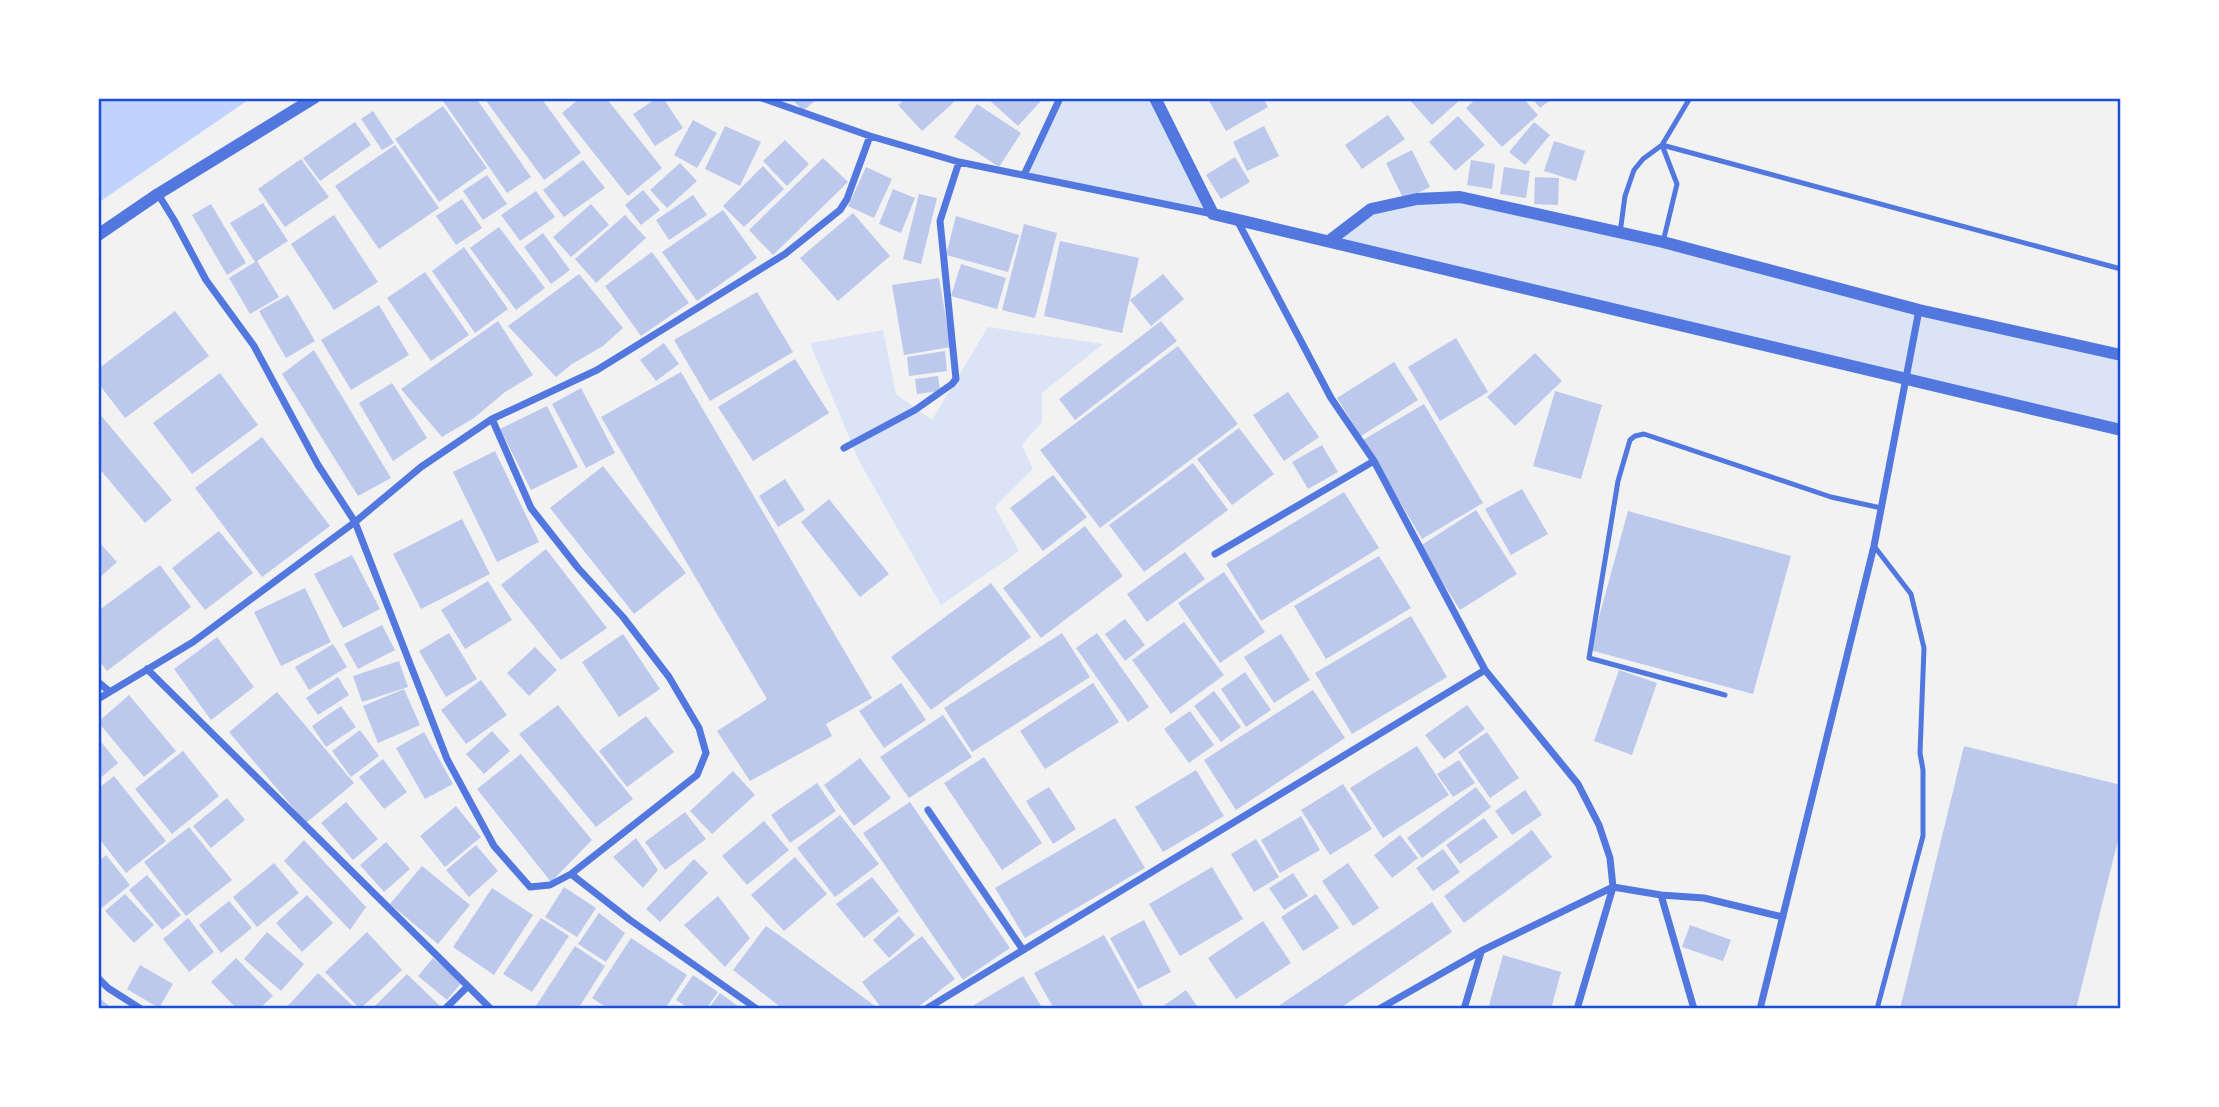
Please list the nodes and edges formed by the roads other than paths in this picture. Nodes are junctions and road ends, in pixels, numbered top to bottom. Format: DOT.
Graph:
graph roads {
  1 [pos="313,98"];
  2 [pos="762,98"];
  3 [pos="1060,98"];
  4 [pos="1155,98"];
  5 [pos="1690,98"];
  6 [pos="870,136"];
  7 [pos="1662,145"];
  8 [pos="959,162"];
  9 [pos="1024,175"];
  10 [pos="158,194"];
  11 [pos="1213,214"];
  12 [pos="1236,218"];
  13 [pos="1620,233"];
  14 [pos="98,235"];
  15 [pos="1328,240"];
  16 [pos="1662,242"];
  17 [pos="2121,269"];
  18 [pos="1919,310"];
  19 [pos="2121,355"];
  20 [pos="1907,380"];
  21 [pos="492,419"];
  22 [pos="2121,430"];
  23 [pos="845,448"];
  24 [pos="1374,461"];
  25 [pos="1881,508"];
  26 [pos="355,522"];
  27 [pos="1874,546"];
  28 [pos="1215,554"];
  29 [pos="147,669"];
  30 [pos="1485,670"];
  31 [pos="98,682"];
  32 [pos="109,691"];
  33 [pos="1725,695"];
  34 [pos="98,699"];
  35 [pos="928,810"];
  36 [pos="571,874"];
  37 [pos="1613,887"];
  38 [pos="1661,895"];
  39 [pos="1783,917"];
  40 [pos="1023,950"];
  41 [pos="1481,951"];
  42 [pos="98,978"];
  43 [pos="467,986"];
  44 [pos="141,1009"];
  45 [pos="445,1009"];
  46 [pos="491,1009"];
  47 [pos="757,1009"];
  48 [pos="926,1009"];
  49 [pos="1378,1009"];
  50 [pos="1464,1009"];
  51 [pos="1577,1009"];
  52 [pos="1694,1009"];
  53 [pos="1760,1009"];
  54 [pos="1877,1009"];
  1 -- 10 [label="street"];
  2 -- 6 [label="street"];
  3 -- 9 [label="street"];
  4 -- 11 [label="street"];
  5 -- 7 [label="lane"];
  6 -- 8 [label="street"];
  6 -- 21 [label="street"];
  7 -- 13 [label="lane"];
  7 -- 16 [label="lane"];
  7 -- 17 [label="lane"];
  8 -- 9 [label="street"];
  8 -- 23 [label="street"];
  9 -- 11 [label="street"];
  10 -- 14 [label="street"];
  10 -- 26 [label="street"];
  11 -- 12 [label="street"];
  12 -- 15 [label="street"];
  12 -- 24 [label="street"];
  13 -- 15 [label="street"];
  13 -- 16 [label="street"];
  15 -- 20 [label="street"];
  16 -- 18 [label="street"];
  18 -- 19 [label="street"];
  18 -- 20 [label="street"];
  20 -- 22 [label="street"];
  20 -- 25 [label="street"];
  21 -- 26 [label="street"];
  21 -- 36 [label="street"];
  24 -- 28 [label="street"];
  24 -- 30 [label="street"];
  25 -- 27 [label="street"];
  25 -- 33 [label="lane"];
  26 -- 29 [label="street"];
  26 -- 36 [label="street"];
  27 -- 39 [label="street"];
  27 -- 54 [label="lane"];
  29 -- 32 [label="street"];
  29 -- 43 [label="street"];
  30 -- 37 [label="street"];
  30 -- 40 [label="street"];
  31 -- 32 [label="street"];
  32 -- 34 [label="street"];
  35 -- 40 [label="street"];
  36 -- 47 [label="street"];
  37 -- 38 [label="street"];
  37 -- 41 [label="street"];
  37 -- 51 [label="street"];
  38 -- 39 [label="street"];
  38 -- 52 [label="street"];
  39 -- 53 [label="street"];
  40 -- 48 [label="street"];
  41 -- 49 [label="street"];
  41 -- 50 [label="street"];
  42 -- 44 [label="street"];
  43 -- 45 [label="street"];
  43 -- 46 [label="street"];
}
